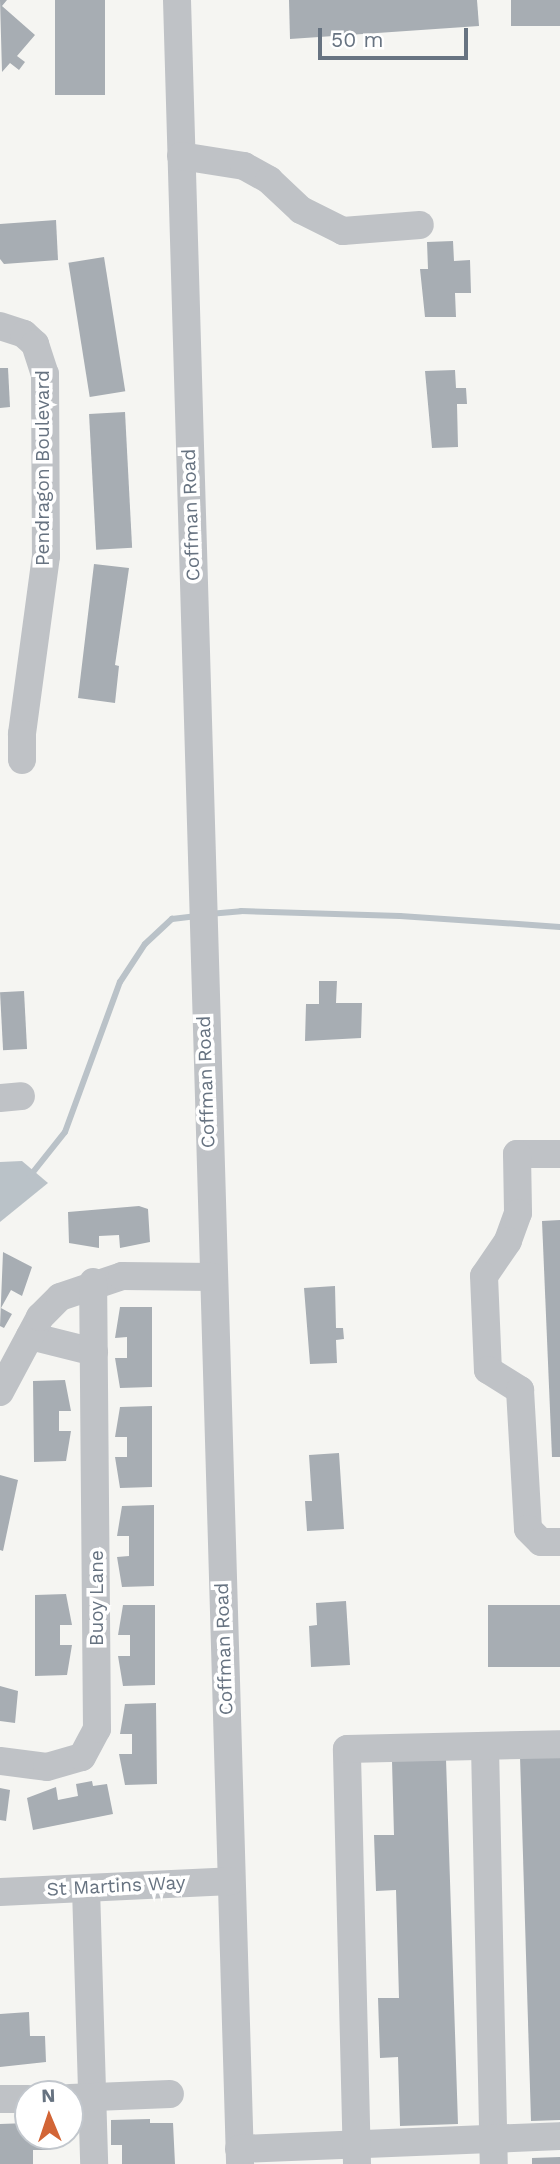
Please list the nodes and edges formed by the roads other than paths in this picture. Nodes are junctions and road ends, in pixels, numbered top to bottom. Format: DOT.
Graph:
graph roads {
  1 [pos="177,0"];
  2 [pos="181,156"];
  3 [pos="419,225"];
  4 [pos="0,326"];
  5 [pos="22,760"];
  6 [pos="560,1154"];
  7 [pos="213,1277"];
  8 [pos="93,1282"];
  9 [pos="30,1336"];
  10 [pos="94,1352"];
  11 [pos="0,1392"];
  12 [pos="560,1542"];
  13 [pos="560,1744"];
  14 [pos="485,1746"];
  15 [pos="0,1761"];
  16 [pos="231,1881"];
  17 [pos="86,1888"];
  18 [pos="0,1892"];
  19 [pos="81,2080"];
  20 [pos="170,2094"];
  21 [pos="84,2098"];
  22 [pos="84,2113"];
  23 [pos="560,2136"];
  24 [pos="494,2151"];
  25 [pos="357,2154"];
  26 [pos="240,2156"];
  27 [pos="94,2164"];
  1 -- 2 [label="street, Coffman Road"];
  2 -- 3 [label="street"];
  2 -- 7 [label="street, Coffman Road"];
  4 -- 5 [label="street, Pendragon Boulevard"];
  6 -- 12 [label="street"];
  7 -- 8 [label="street"];
  7 -- 16 [label="street, Coffman Road"];
  8 -- 9 [label="street"];
  8 -- 10 [label="street, Buoy Lane"];
  9 -- 10 [label="street"];
  9 -- 11 [label="street"];
  10 -- 15 [label="street, Buoy Lane"];
  13 -- 14 [label="street"];
  14 -- 24 [label="street"];
  14 -- 25 [label="street"];
  16 -- 17 [label="street, St Martins Way"];
  16 -- 26 [label="street, Coffman Road"];
  17 -- 18 [label="street, St Martins Way"];
  17 -- 19 [label="street"];
  20 -- 21 [label="street"];
  22 -- 27 [label="street"];
  23 -- 24 [label="street"];
  24 -- 25 [label="street"];
  25 -- 26 [label="street"];
}
